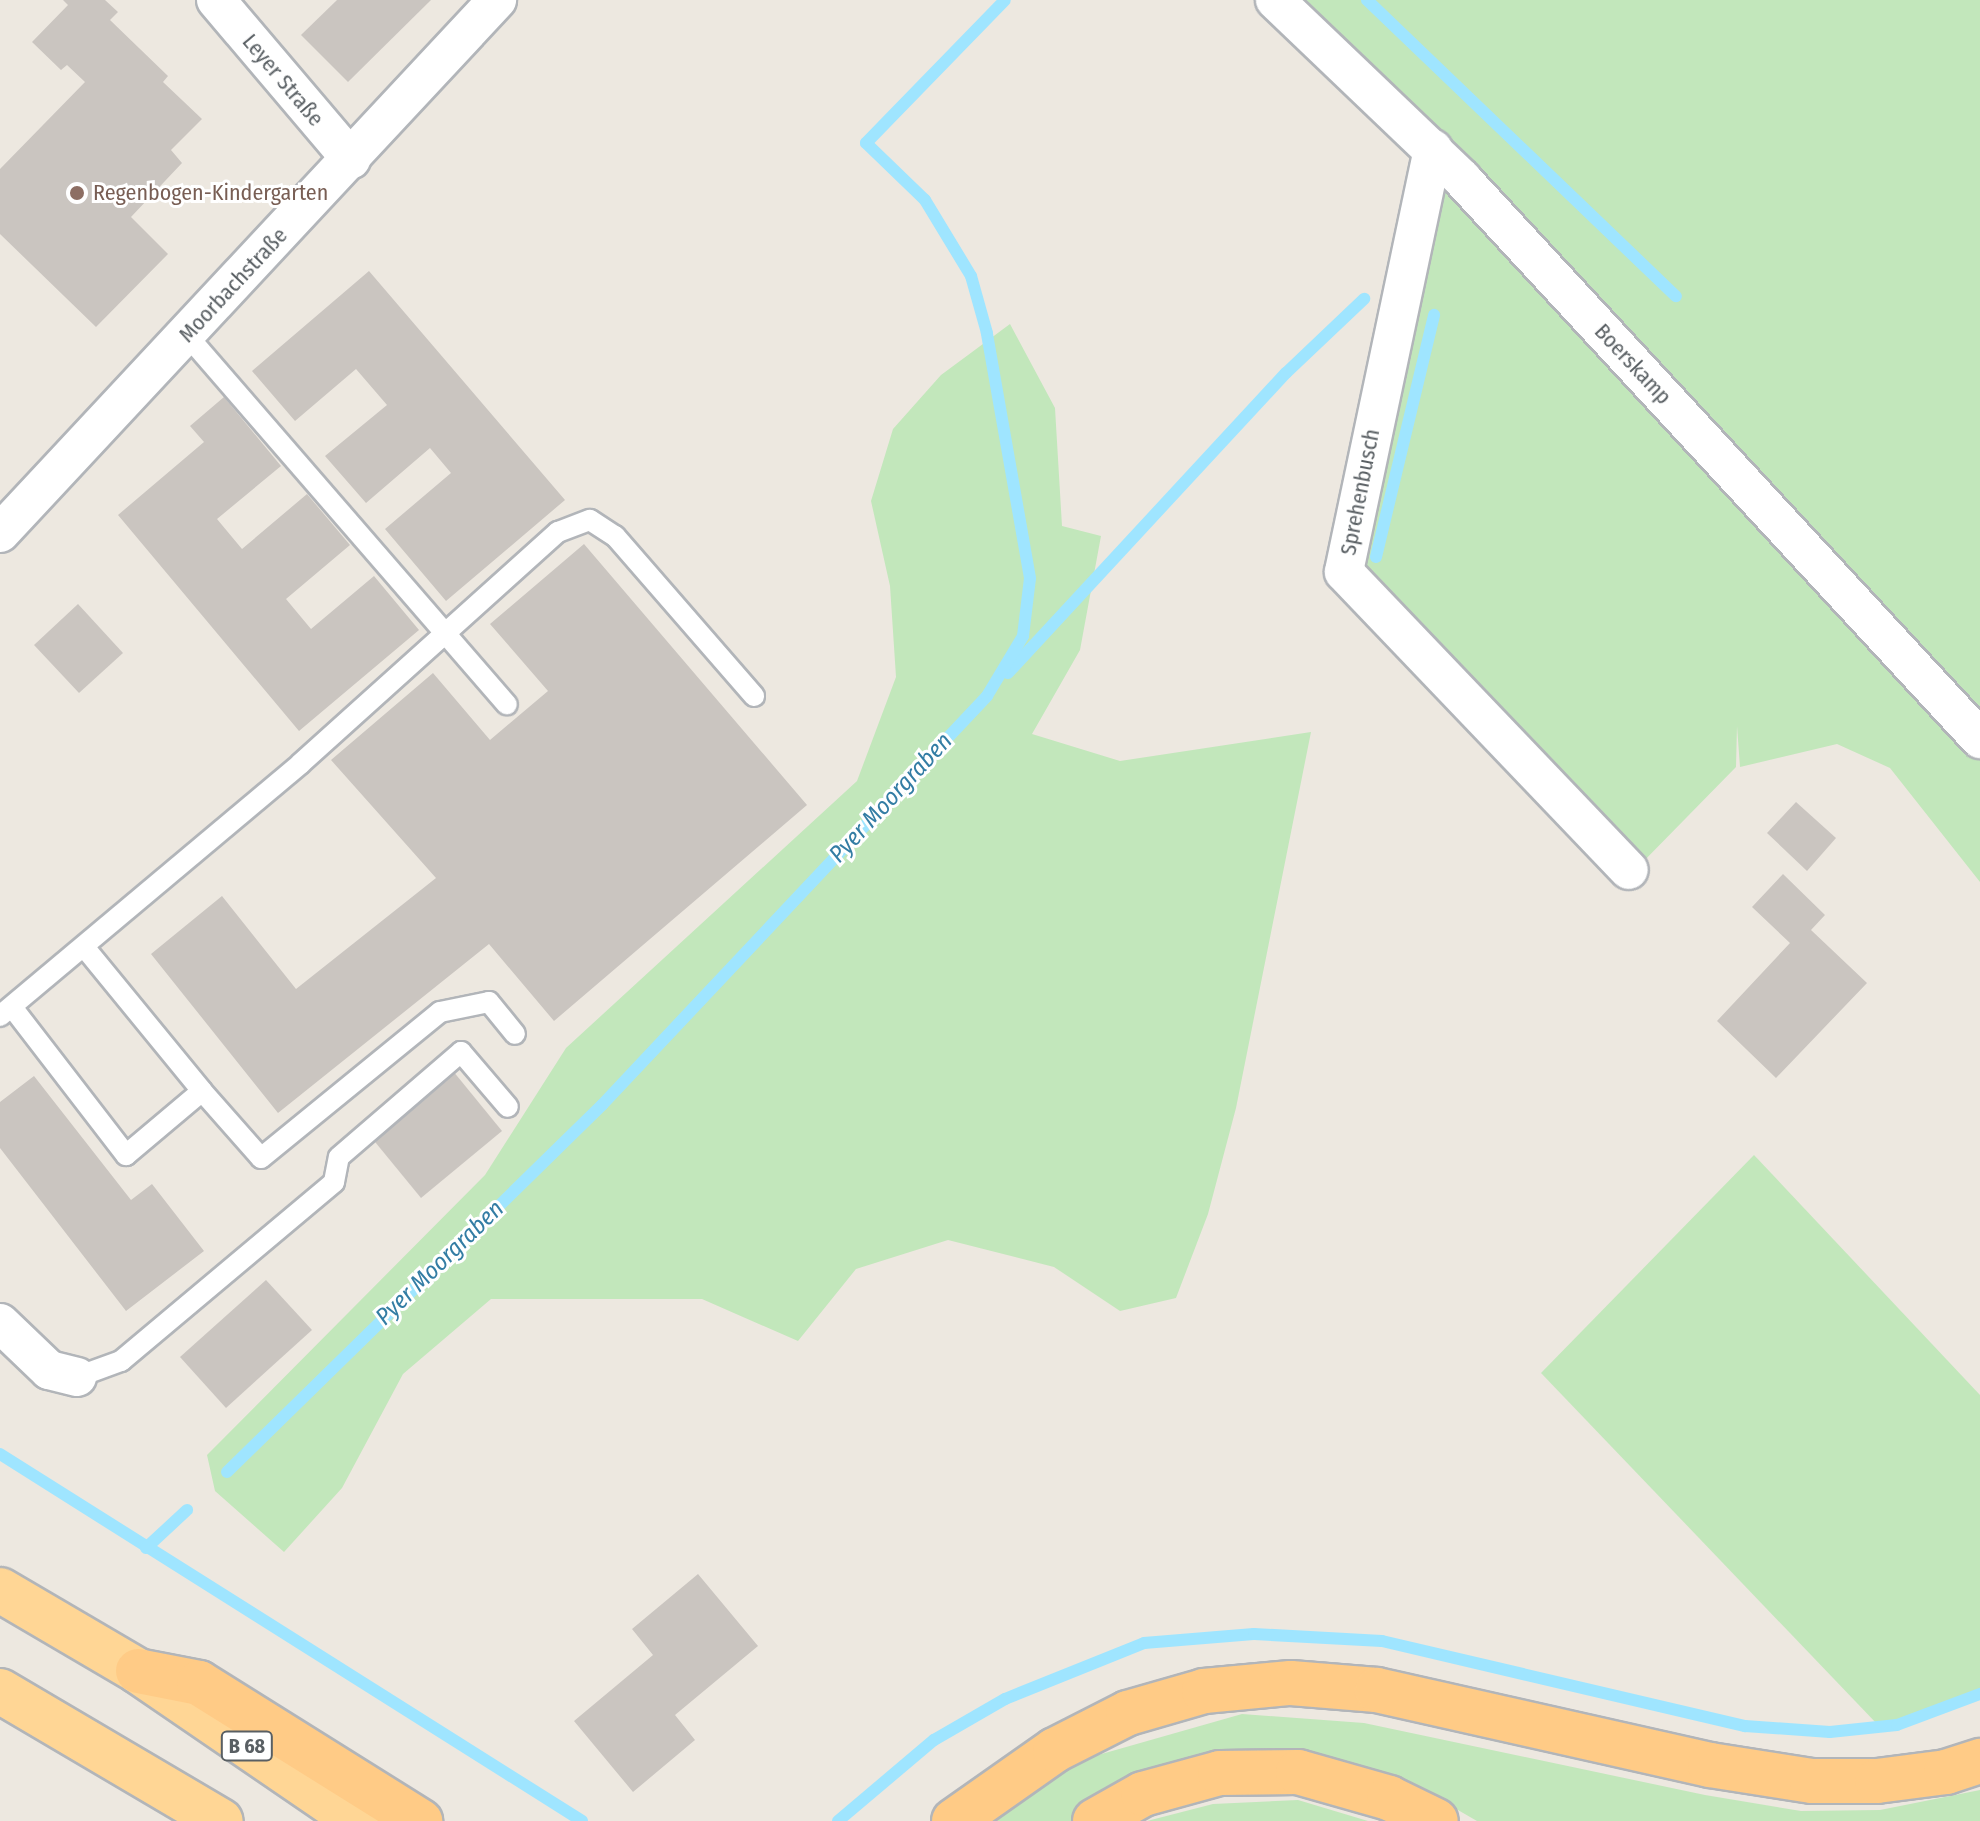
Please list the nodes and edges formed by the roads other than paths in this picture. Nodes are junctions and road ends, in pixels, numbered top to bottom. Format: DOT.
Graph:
graph roads {
  1 [pos="216,0"];
  2 [pos="497,0"];
  3 [pos="1275,0"];
  4 [pos="1433,149"];
  5 [pos="351,159"];
  6 [pos="186,334"];
  7 [pos="0,533"];
  8 [pos="442,633"];
  9 [pos="754,696"];
  10 [pos="507,704"];
  11 [pos="1980,739"];
  12 [pos="1629,870"];
  13 [pos="85,948"];
  14 [pos="6,1012"];
  15 [pos="515,1034"];
  16 [pos="202,1091"];
  17 [pos="508,1107"];
  18 [pos="0,1323"];
  19 [pos="77,1377"];
  20 [pos="0,1590"];
  21 [pos="138,1671"];
  22 [pos="0,1691"];
  23 [pos="1980,1761"];
  24 [pos="221,1821"];
  25 [pos="357,1821"];
  26 [pos="420,1821"];
  27 [pos="954,1821"];
  28 [pos="1095,1821"];
  29 [pos="1436,1821"];
  1 -- 5 [label="street, Leyer Straße"];
  2 -- 5 [label="street, Moorbachstraße"];
  3 -- 4 [label="street, Boerskamp"];
  4 -- 11 [label="street, Boerskamp"];
  4 -- 12 [label="street, Sprehenbusch"];
  5 -- 6 [label="street, Moorbachstraße"];
  6 -- 7 [label="street, Moorbachstraße"];
  6 -- 8 [label="lane"];
  8 -- 9 [label="lane"];
  8 -- 10 [label="lane"];
  8 -- 13 [label="lane"];
  13 -- 14 [label="lane"];
  13 -- 16 [label="lane"];
  14 -- 16 [label="lane"];
  15 -- 16 [label="lane"];
  17 -- 19 [label="lane"];
  18 -- 19 [label="street"];
  20 -- 21 [label="highway, B 68"];
  21 -- 25 [label="highway, B 68"];
  21 -- 26 [label="highway"];
  22 -- 24 [label="highway"];
  23 -- 27 [label="highway"];
  28 -- 29 [label="highway"];
}
